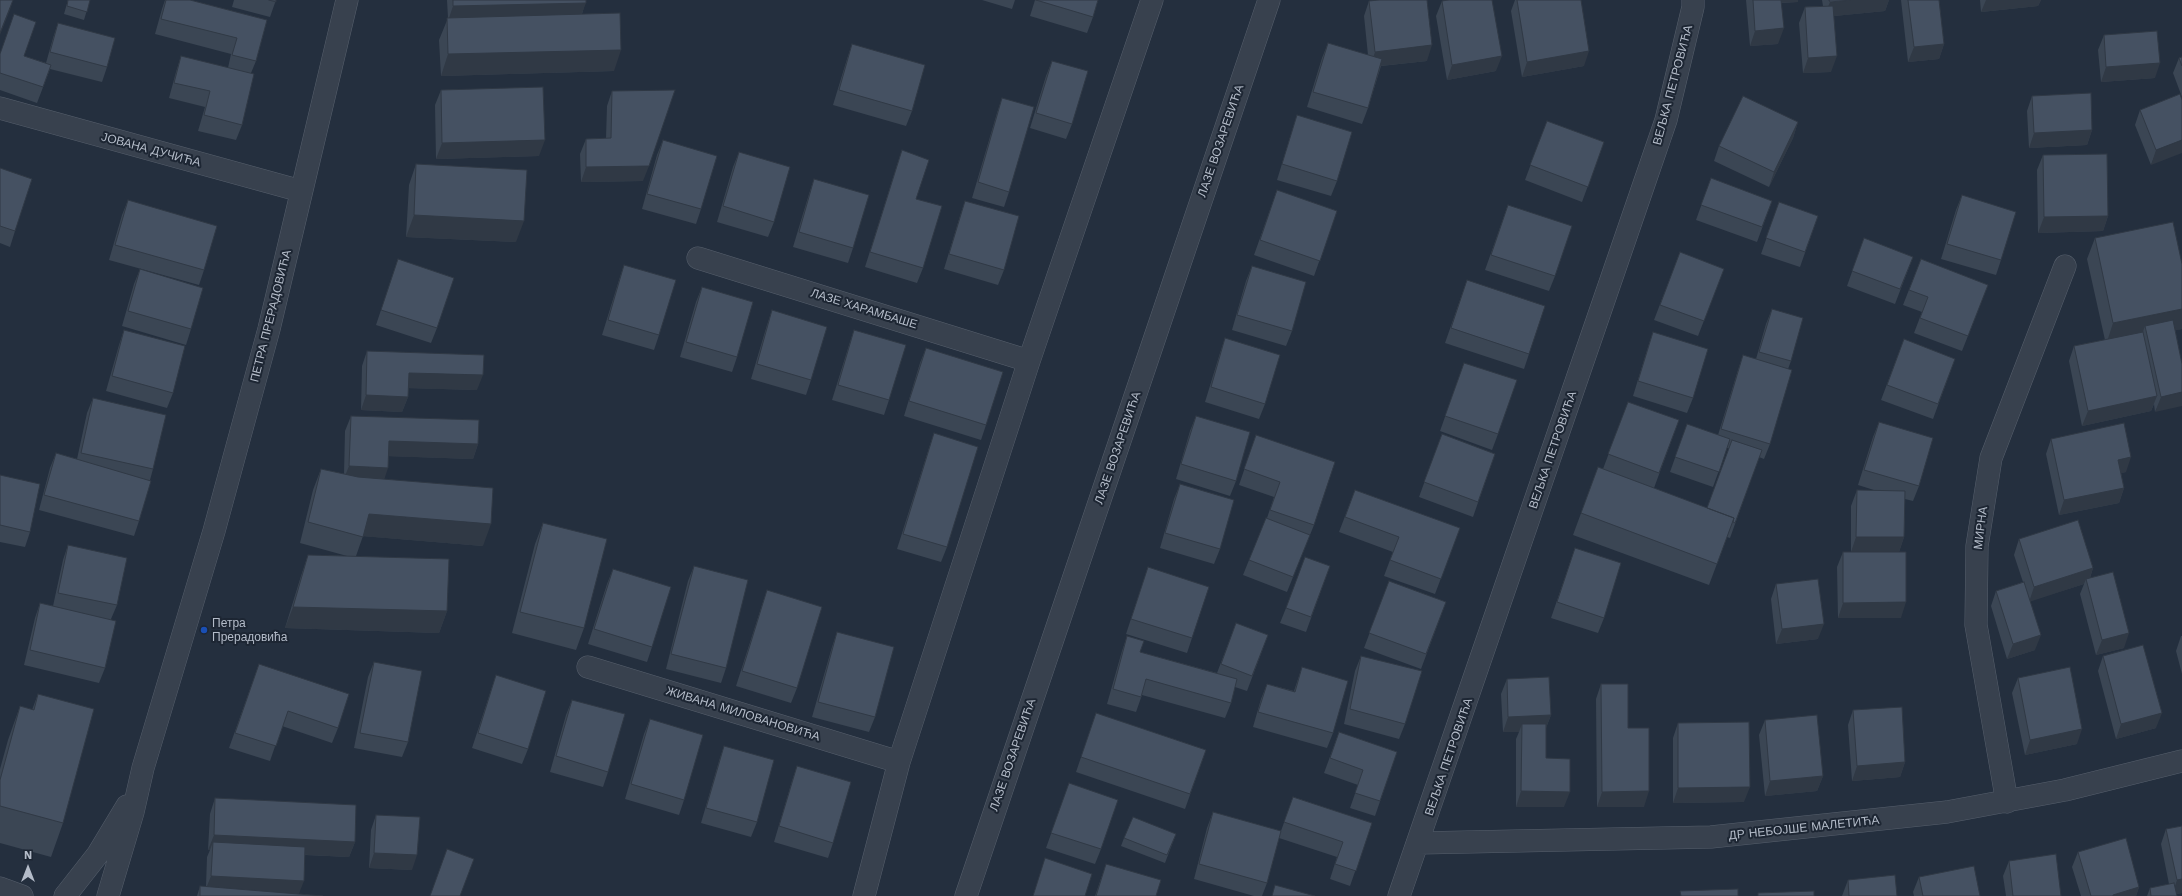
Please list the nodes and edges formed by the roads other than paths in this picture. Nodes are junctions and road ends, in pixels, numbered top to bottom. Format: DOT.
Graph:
graph roads {
  1 [pos="347,0"];
  2 [pos="1152,0"];
  3 [pos="1268,0"];
  4 [pos="1693,0"];
  5 [pos="0,108"];
  6 [pos="302,191"];
  7 [pos="698,258"];
  8 [pos="2065,266"];
  9 [pos="1029,361"];
  10 [pos="588,667"];
  11 [pos="2182,761"];
  12 [pos="899,762"];
  13 [pos="143,768"];
  14 [pos="2007,802"];
  15 [pos="1419,843"];
  16 [pos="0,888"];
  17 [pos="22,896"];
  18 [pos="65,896"];
  19 [pos="108,896"];
  20 [pos="864,896"];
  21 [pos="966,896"];
  22 [pos="1400,896"];
  1 -- 6 [label="street, ПЕТРА ПРЕРАДОВИЋА"];
  2 -- 9 [label="street"];
  3 -- 21 [label="street, ЛАЗЕ ВОЗАРЕВИЋА"];
  4 -- 15 [label="street, ВЕЉКА ПЕТРОВИЋА"];
  5 -- 6 [label="street, ЈОВАНА ДУЧИЋА"];
  6 -- 13 [label="street, ПЕТРА ПРЕРАДОВИЋА"];
  7 -- 9 [label="street, ЛАЗЕ ХАРАМБАШЕ"];
  8 -- 14 [label="street, МИРНА"];
  9 -- 12 [label="street"];
  10 -- 12 [label="street, ЖИВАНА МИЛОВАНОВИЋА"];
  11 -- 14 [label="street, ДР НЕБОЈШЕ МАЛЕТИЋА"];
  12 -- 20 [label="street"];
  13 -- 18 [label="street, ПЕТРА ПРЕРАДОВИЋА"];
  13 -- 19 [label="street, ПЕТРА ПРЕРАДОВИЋА"];
  14 -- 15 [label="street, ДР НЕБОЈШЕ МАЛЕТИЋА"];
  15 -- 22 [label="street, ВЕЉКА ПЕТРОВИЋА"];
  16 -- 17 [label="street"];
}
